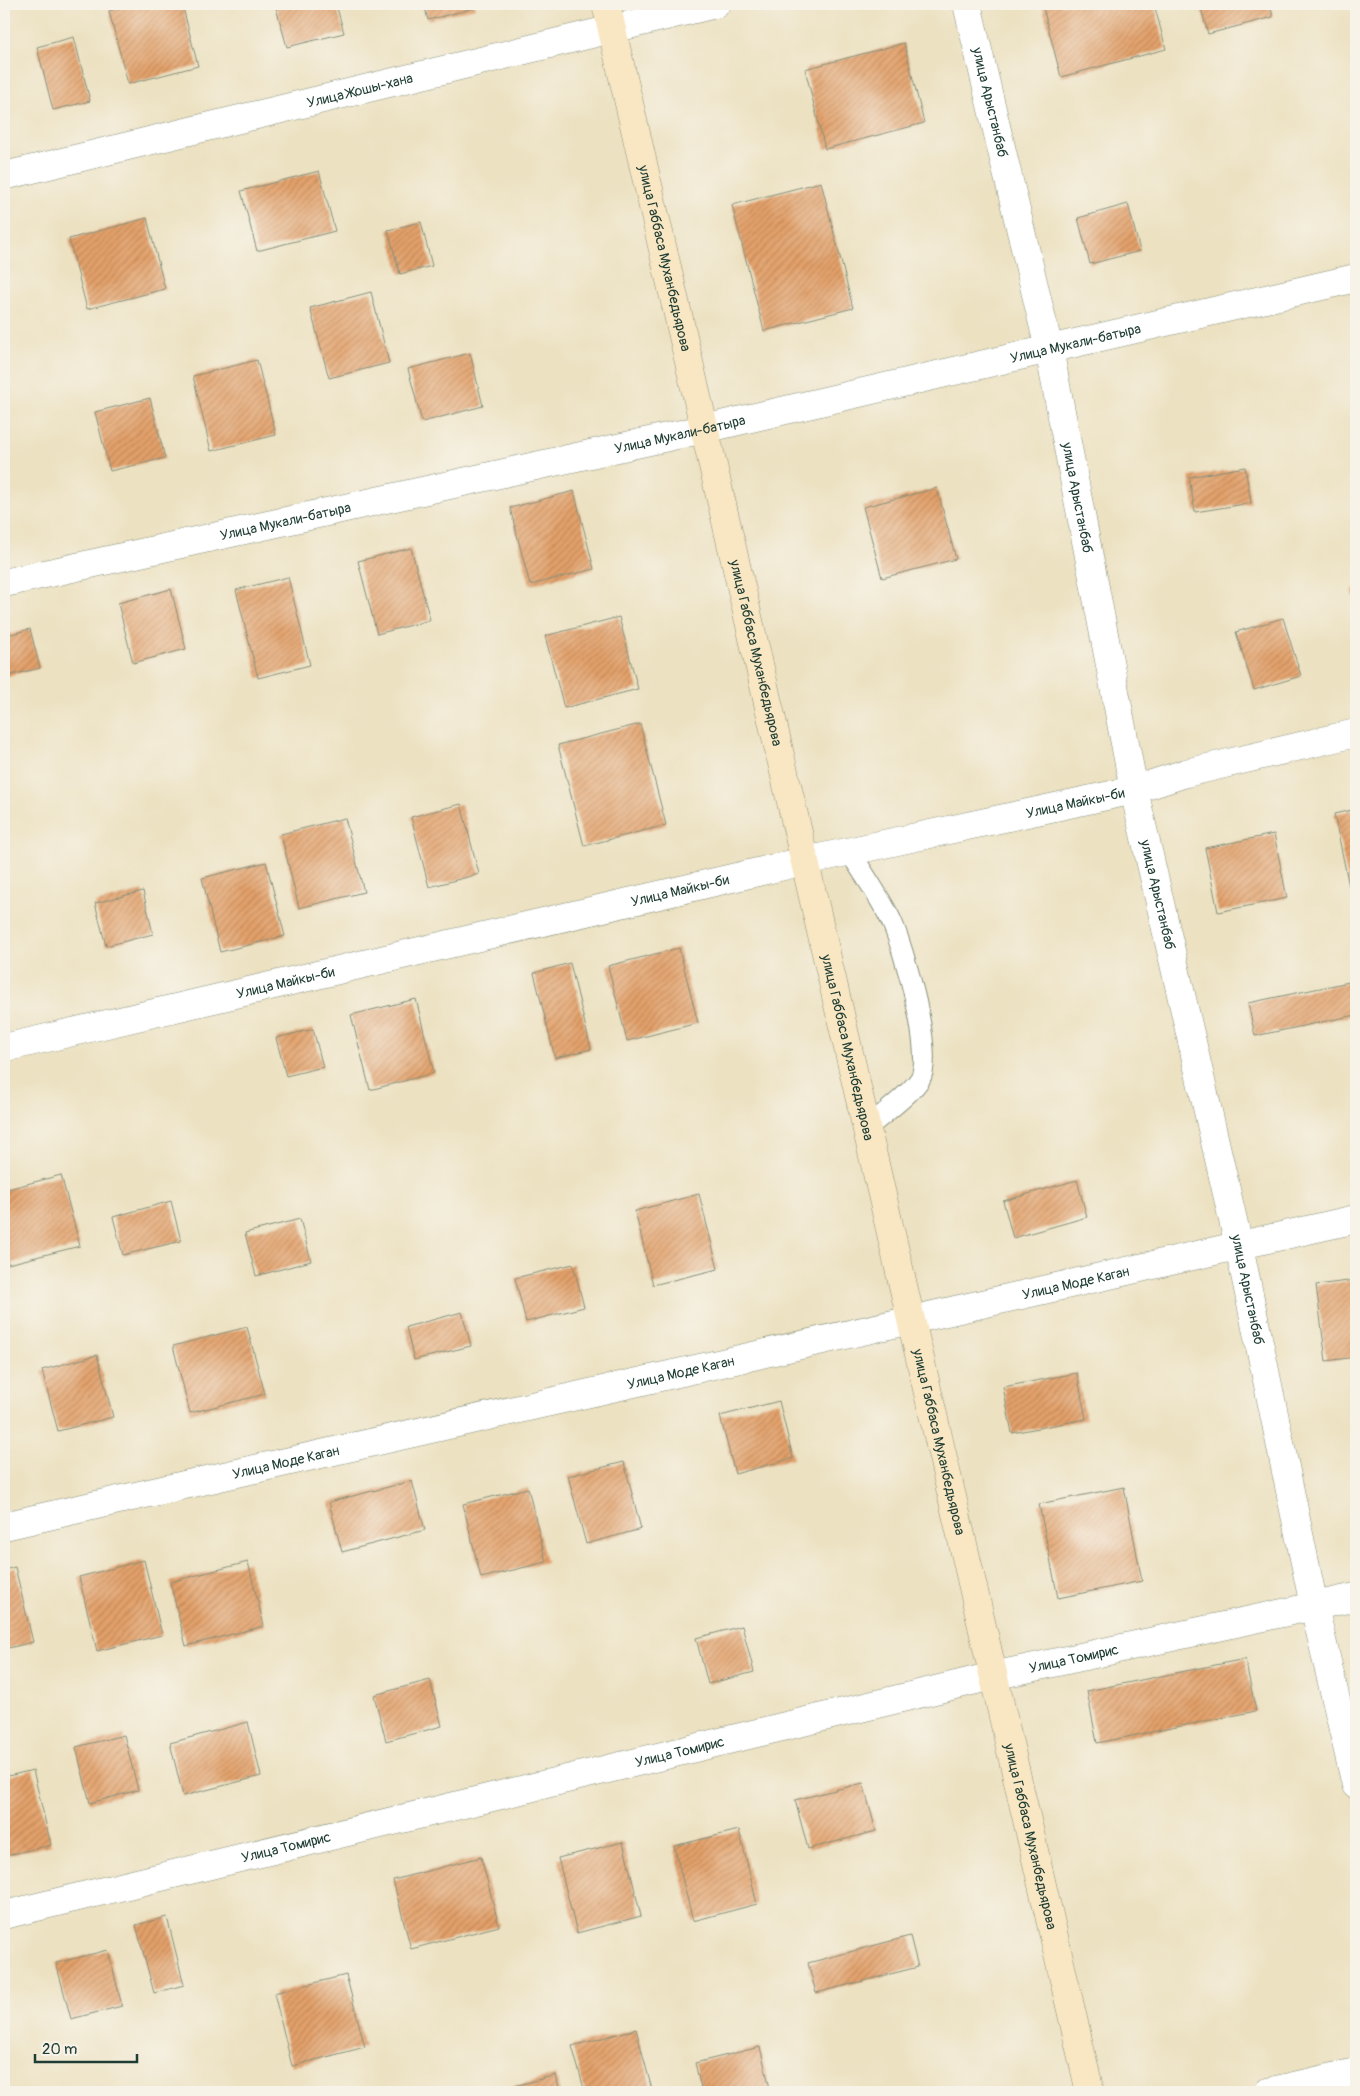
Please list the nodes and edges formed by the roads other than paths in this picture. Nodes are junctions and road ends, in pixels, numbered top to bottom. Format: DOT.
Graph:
graph roads {
  1 [pos="716,4"];
  2 [pos="968,4"];
  3 [pos="609,16"];
  4 [pos="4,176"];
  5 [pos="1356,278"];
  6 [pos="1049,349"];
  7 [pos="704,429"];
  8 [pos="4,583"];
  9 [pos="1356,733"];
  10 [pos="1134,790"];
  11 [pos="849,851"];
  12 [pos="805,861"];
  13 [pos="4,1048"];
  14 [pos="867,1128"];
  15 [pos="1356,1219"];
  16 [pos="1239,1246"];
  17 [pos="911,1320"];
  18 [pos="4,1526"];
  19 [pos="1356,1597"];
  20 [pos="1314,1606"];
  21 [pos="994,1676"];
  22 [pos="1356,1785"];
  23 [pos="4,1915"];
  24 [pos="1356,2072"];
  25 [pos="1090,2092"];
  26 [pos="1268,2092"];
  1 -- 3 [label="street, Улица Жошы-хана"];
  2 -- 6 [label="street, улица Арыстанбаб"];
  3 -- 4 [label="street, Улица Жошы-хана"];
  3 -- 7 [label="street, улица Габбаса Муханбедьярова"];
  5 -- 6 [label="street, Улица Мукали-батыра"];
  6 -- 7 [label="street, Улица Мукали-батыра"];
  6 -- 10 [label="street, улица Арыстанбаб"];
  7 -- 8 [label="street, Улица Мукали-батыра"];
  7 -- 12 [label="street, улица Габбаса Муханбедьярова"];
  9 -- 10 [label="street, Улица Майкы-би"];
  10 -- 11 [label="street, Улица Майкы-би"];
  10 -- 16 [label="street, улица Арыстанбаб"];
  11 -- 12 [label="street, Улица Майкы-би"];
  11 -- 14 [label="lane"];
  12 -- 13 [label="street, Улица Майкы-би"];
  12 -- 14 [label="street, улица Габбаса Муханбедьярова"];
  14 -- 17 [label="street, улица Габбаса Муханбедьярова"];
  15 -- 16 [label="street, Улица Моде Каган"];
  16 -- 17 [label="street, Улица Моде Каган"];
  16 -- 20 [label="street, улица Арыстанбаб"];
  17 -- 18 [label="street, Улица Моде Каган"];
  17 -- 21 [label="street, улица Габбаса Муханбедьярова"];
  19 -- 20 [label="street, Улица Томирис"];
  20 -- 21 [label="street, Улица Томирис"];
  20 -- 22 [label="street, улица Арыстанбаб"];
  21 -- 23 [label="street, Улица Томирис"];
  21 -- 25 [label="street, улица Габбаса Муханбедьярова"];
  24 -- 26 [label="street"];
}
